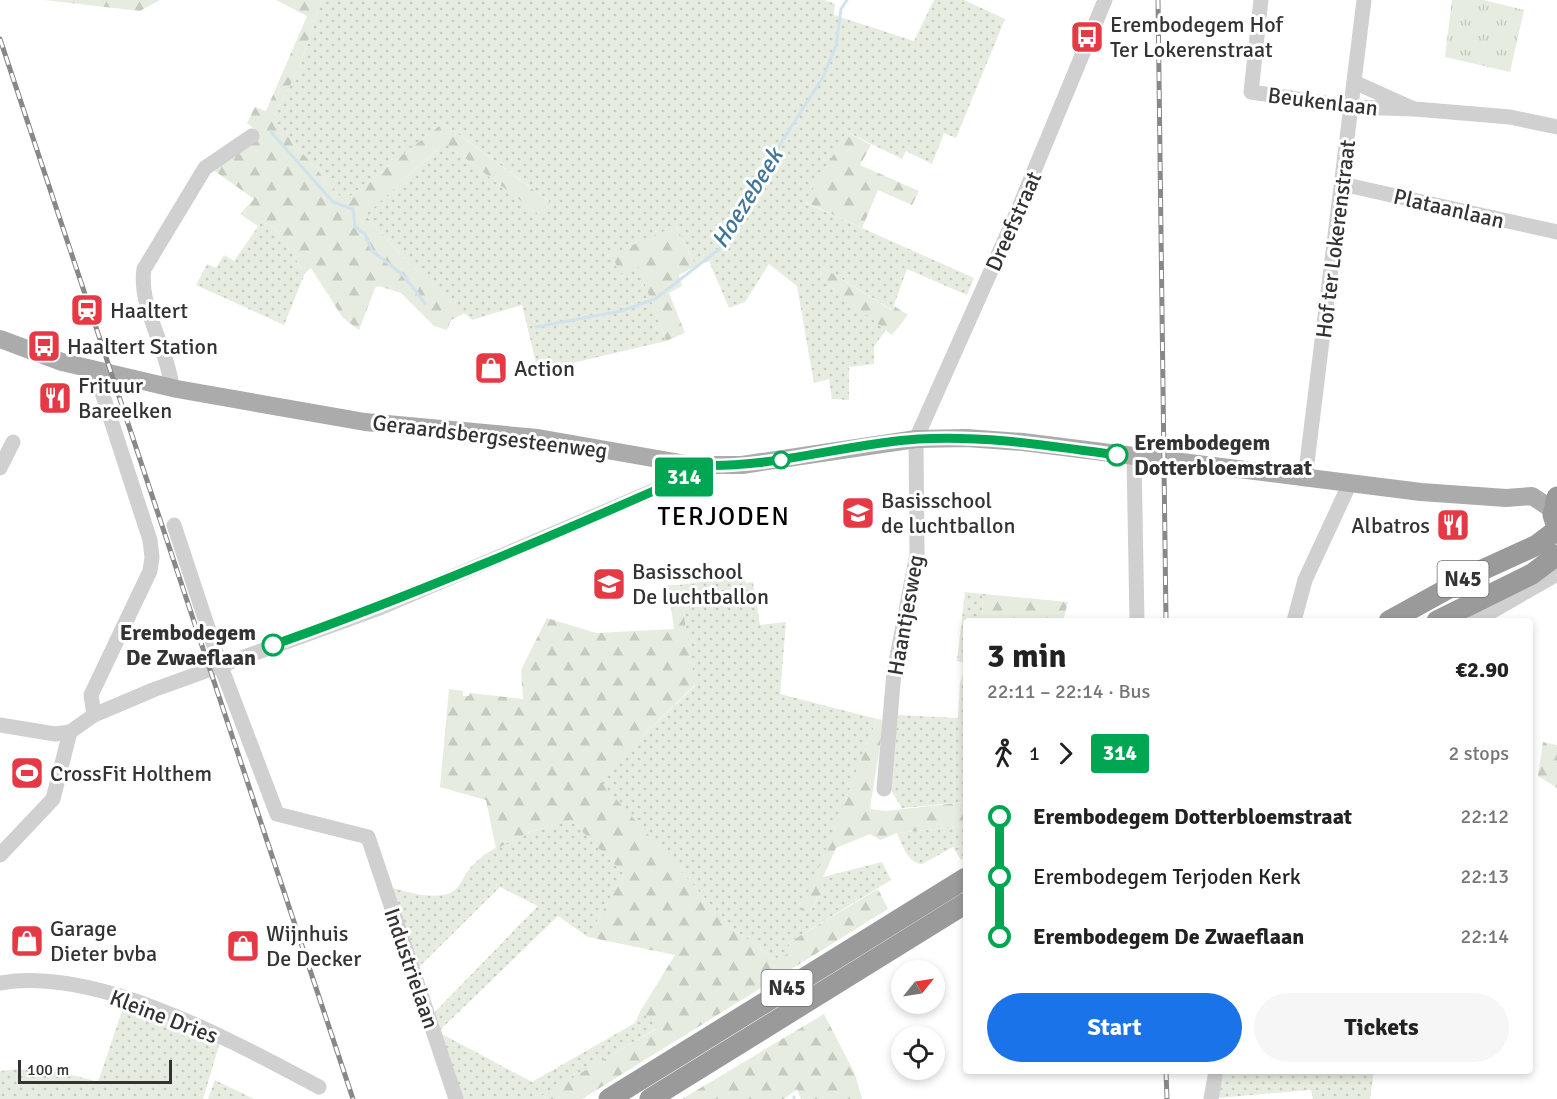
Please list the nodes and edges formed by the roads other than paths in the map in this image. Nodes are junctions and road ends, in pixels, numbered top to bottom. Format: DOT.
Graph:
graph roads {
  1 [pos="1105,0"];
  2 [pos="1261,0"];
  3 [pos="1364,0"];
  4 [pos="1354,82"];
  5 [pos="1350,107"];
  6 [pos="1415,109"];
  7 [pos="1557,127"];
  8 [pos="252,136"];
  9 [pos="1342,184"];
  10 [pos="1557,232"];
  11 [pos="0,339"];
  12 [pos="95,371"];
  13 [pos="172,388"];
  14 [pos="916,439"];
  15 [pos="13,442"];
  16 [pos="1134,457"];
  17 [pos="692,465"];
  18 [pos="0,468"];
  19 [pos="1305,478"];
  20 [pos="1350,483"];
  21 [pos="1556,512"];
  22 [pos="174,525"];
  23 [pos="1557,555"];
  24 [pos="1557,574"];
  25 [pos="1137,618"];
  26 [pos="1295,618"];
  27 [pos="1394,618"];
  28 [pos="1443,618"];
  29 [pos="1480,618"];
  30 [pos="220,664"];
  31 [pos="94,715"];
  32 [pos="0,725"];
  33 [pos="70,732"];
  34 [pos="884,789"];
  35 [pos="0,855"];
  36 [pos="963,880"];
  37 [pos="963,905"];
  38 [pos="0,983"];
  39 [pos="1215,1074"];
  40 [pos="319,1088"];
  41 [pos="456,1099"];
  42 [pos="609,1099"];
  43 [pos="650,1099"];
  44 [pos="1211,1099"];
  1 -- 14 [label="street, Dreefstraat"];
  2 -- 5 [label="street, Beukenlaan"];
  3 -- 4 [label="street, Hof ter Lokerenstraat"];
  4 -- 5 [label="street, Hof ter Lokerenstraat"];
  4 -- 6 [label="street, Beukenlaan"];
  5 -- 6 [label="street, Beukenlaan"];
  5 -- 9 [label="street, Hof ter Lokerenstraat"];
  6 -- 7 [label="street, Beukenlaan"];
  8 -- 13 [label="street"];
  9 -- 10 [label="street, Plataanlaan"];
  9 -- 19 [label="street, Hof ter Lokerenstraat"];
  11 -- 12 [label="main road, Geraardsbergsesteenweg"];
  12 -- 13 [label="main road, Geraardsbergsesteenweg"];
  12 -- 31 [label="street"];
  13 -- 17 [label="main road, Geraardsbergsesteenweg"];
  14 -- 16 [label="main road, Geraardsbergsesteenweg"];
  14 -- 17 [label="main road, Geraardsbergsesteenweg"];
  14 -- 34 [label="street, Haantjesweg"];
  15 -- 18 [label="street"];
  16 -- 19 [label="main road, Geraardsbergsesteenweg"];
  16 -- 25 [label="street"];
  17 -- 30 [label="street"];
  19 -- 20 [label="main road, Geraardsbergsesteenweg"];
  20 -- 21 [label="main road, Geraardsbergsesteenweg"];
  20 -- 26 [label="street"];
  21 -- 27 [label="highway, N45"];
  22 -- 30 [label="street"];
  23 -- 28 [label="highway, N45"];
  24 -- 29 [label="street"];
  30 -- 31 [label="street"];
  30 -- 41 [label="street, Industrielaan"];
  31 -- 33 [label="street"];
  32 -- 33 [label="street"];
  33 -- 35 [label="street"];
  36 -- 42 [label="highway, N45"];
  37 -- 43 [label="highway, N45"];
  38 -- 40 [label="street, Kleine Dries"];
  39 -- 44 [label="street"];
}
